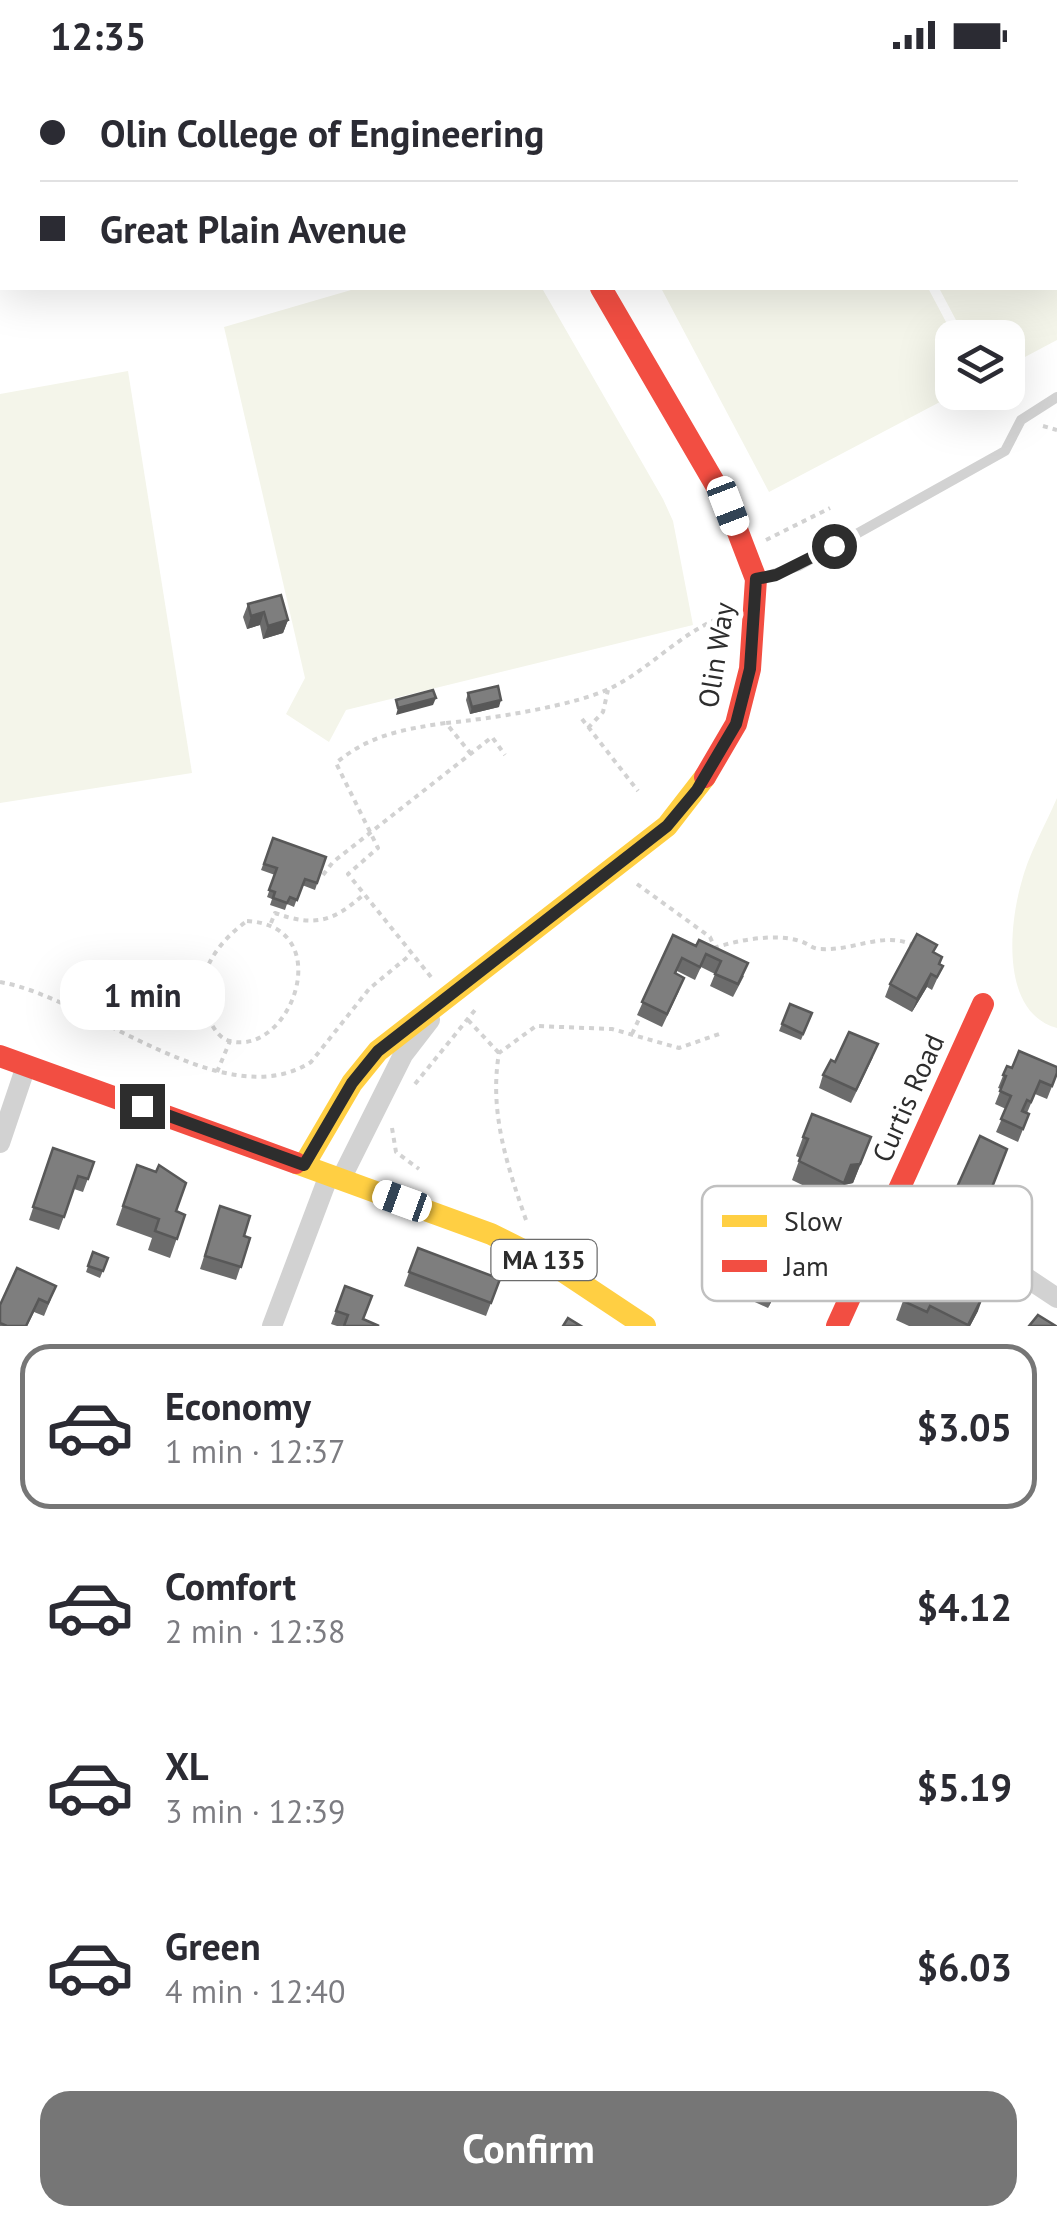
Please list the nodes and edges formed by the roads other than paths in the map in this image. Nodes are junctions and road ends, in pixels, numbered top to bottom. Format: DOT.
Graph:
graph roads {
  1 [pos="602,290"];
  2 [pos="1057,397"];
  3 [pos="756,579"];
  4 [pos="441,993"];
  5 [pos="983,1004"];
  6 [pos="0,1056"];
  7 [pos="26,1066"];
  8 [pos="0,1143"];
  9 [pos="304,1165"];
  10 [pos="335,1177"];
  11 [pos="901,1186"];
  12 [pos="1032,1281"];
  13 [pos="1057,1298"];
  14 [pos="849,1301"];
  15 [pos="272,1326"];
  16 [pos="645,1326"];
  17 [pos="838,1326"];
  1 -- 3 [label="street, Olin Way"];
  2 -- 3 [label="lane"];
  3 -- 4 [label="street, Olin Way"];
  4 -- 9 [label="street, Olin Way"];
  4 -- 10 [label="street, Olin Way"];
  5 -- 11 [label="street, Curtis Road"];
  6 -- 7 [label="street, MA 135"];
  7 -- 8 [label="street"];
  7 -- 9 [label="street, MA 135"];
  9 -- 10 [label="street, MA 135"];
  10 -- 15 [label="street, Olin Way"];
  10 -- 16 [label="street, MA 135"];
  12 -- 13 [label="street"];
  14 -- 17 [label="street, Curtis Road"];
}
